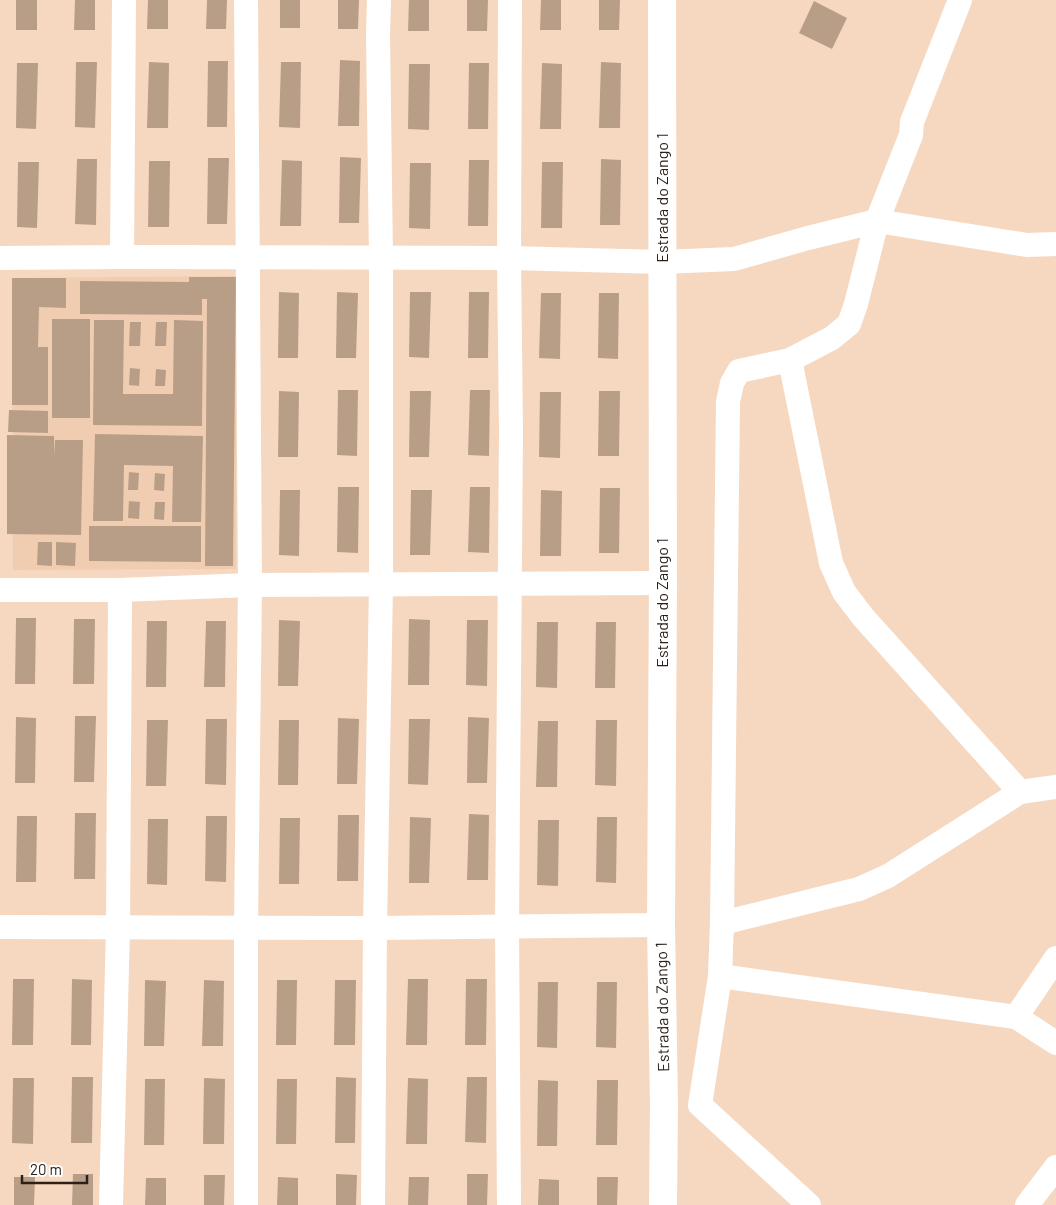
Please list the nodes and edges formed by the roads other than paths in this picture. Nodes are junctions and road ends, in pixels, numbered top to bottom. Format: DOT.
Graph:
graph roads {
  1 [pos="124,0"];
  2 [pos="246,0"];
  3 [pos="380,0"];
  4 [pos="510,0"];
  5 [pos="662,0"];
  6 [pos="960,0"];
  7 [pos="877,221"];
  8 [pos="1056,244"];
  9 [pos="122,257"];
  10 [pos="248,257"];
  11 [pos="381,257"];
  12 [pos="0,258"];
  13 [pos="509,258"];
  14 [pos="662,262"];
  15 [pos="790,360"];
  16 [pos="663,583"];
  17 [pos="509,584"];
  18 [pos="250,585"];
  19 [pos="380,585"];
  20 [pos="0,590"];
  21 [pos="120,590"];
  22 [pos="1056,787"];
  23 [pos="1020,792"];
  24 [pos="722,923"];
  25 [pos="661,925"];
  26 [pos="507,926"];
  27 [pos="0,928"];
  28 [pos="118,928"];
  29 [pos="246,928"];
  30 [pos="375,928"];
  31 [pos="1056,958"];
  32 [pos="720,976"];
  33 [pos="1016,1017"];
  34 [pos="1056,1043"];
  35 [pos="664,1105"];
  36 [pos="700,1105"];
  37 [pos="1056,1167"];
  38 [pos="111,1205"];
  39 [pos="246,1205"];
  40 [pos="373,1205"];
  41 [pos="509,1205"];
  42 [pos="663,1205"];
  43 [pos="809,1205"];
  44 [pos="1027,1205"];
  1 -- 9 [label="street"];
  2 -- 10 [label="street"];
  3 -- 11 [label="street"];
  4 -- 13 [label="street"];
  5 -- 14 [label="street, Estrada do Zango 1"];
  6 -- 7 [label="street"];
  7 -- 8 [label="street"];
  7 -- 14 [label="street"];
  7 -- 15 [label="street"];
  9 -- 10 [label="street"];
  9 -- 12 [label="street"];
  10 -- 11 [label="street"];
  10 -- 18 [label="street"];
  11 -- 13 [label="street"];
  11 -- 19 [label="street"];
  13 -- 14 [label="street"];
  13 -- 17 [label="street"];
  14 -- 16 [label="street, Estrada do Zango 1"];
  15 -- 23 [label="street"];
  15 -- 24 [label="street"];
  16 -- 17 [label="street"];
  16 -- 25 [label="street, Estrada do Zango 1"];
  17 -- 19 [label="street"];
  17 -- 26 [label="street"];
  18 -- 19 [label="street"];
  18 -- 21 [label="street"];
  18 -- 29 [label="street"];
  19 -- 30 [label="street"];
  20 -- 21 [label="street"];
  21 -- 28 [label="street"];
  22 -- 23 [label="street"];
  23 -- 24 [label="street"];
  24 -- 32 [label="street"];
  25 -- 26 [label="street"];
  25 -- 35 [label="street, Estrada do Zango 1"];
  26 -- 30 [label="street"];
  26 -- 41 [label="street"];
  27 -- 28 [label="street"];
  28 -- 29 [label="street"];
  28 -- 38 [label="street"];
  29 -- 30 [label="street"];
  29 -- 39 [label="street"];
  30 -- 40 [label="street"];
  31 -- 33 [label="street"];
  32 -- 33 [label="street"];
  32 -- 36 [label="street"];
  33 -- 34 [label="street"];
  35 -- 36 [label="street"];
  35 -- 42 [label="street, Estrada do Zango 1"];
  36 -- 43 [label="street"];
  37 -- 44 [label="street"];
}
